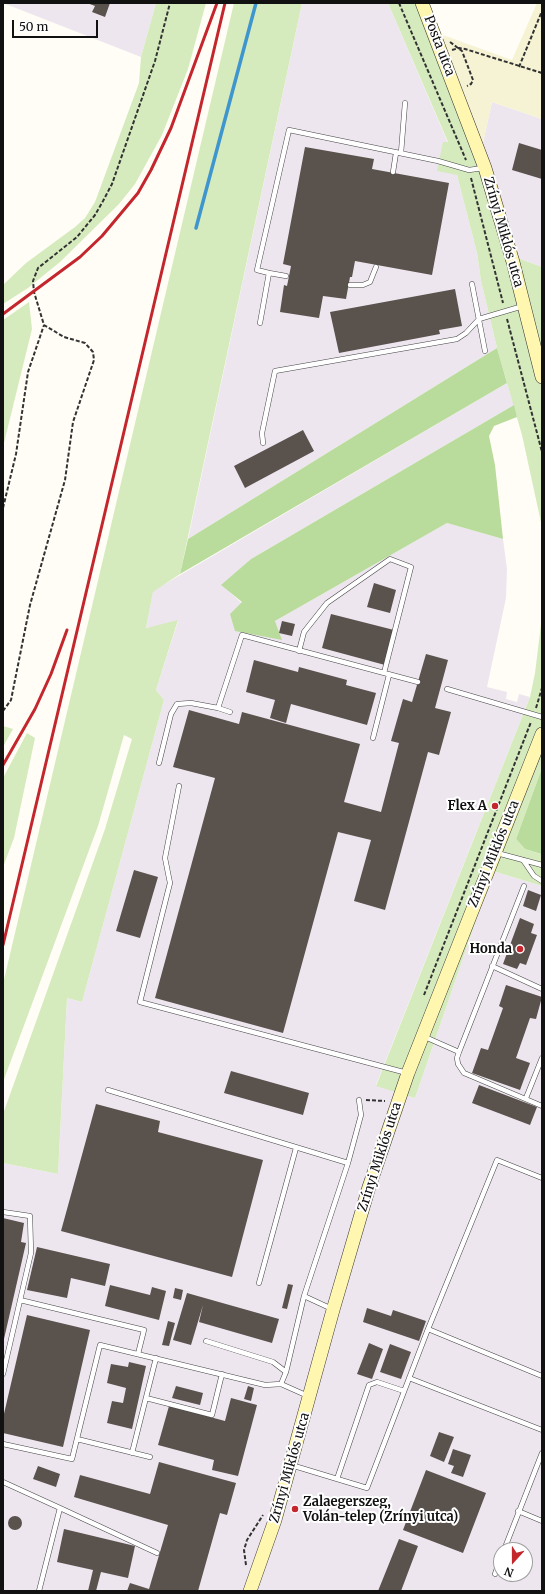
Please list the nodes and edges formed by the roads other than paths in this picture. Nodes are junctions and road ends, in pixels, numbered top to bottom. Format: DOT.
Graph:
graph roads {
  1 [pos="422,3"];
  2 [pos="456,90"];
  3 [pos="405,103"];
  4 [pos="399,153"];
  5 [pos="485,168"];
  6 [pos="393,172"];
  7 [pos="376,267"];
  8 [pos="269,272"];
  9 [pos="286,276"];
  10 [pos="472,284"];
  11 [pos="350,285"];
  12 [pos="524,305"];
  13 [pos="479,319"];
  14 [pos="260,323"];
  15 [pos="485,351"];
  16 [pos="542,377"];
  17 [pos="263,443"];
  18 [pos="299,650"];
  19 [pos="386,674"];
  20 [pos="418,682"];
  21 [pos="447,690"];
  22 [pos="218,708"];
  23 [pos="230,712"];
  24 [pos="542,717"];
  25 [pos="542,734"];
  26 [pos="373,738"];
  27 [pos="159,763"];
  28 [pos="179,786"];
  29 [pos="494,852"];
  30 [pos="523,860"];
  31 [pos="542,865"];
  32 [pos="542,881"];
  33 [pos="524,886"];
  34 [pos="492,966"];
  35 [pos="542,989"];
  36 [pos="422,1036"];
  37 [pos="459,1052"];
  38 [pos="542,1058"];
  39 [pos="408,1073"];
  40 [pos="535,1075"];
  41 [pos="542,1078"];
  42 [pos="108,1090"];
  43 [pos="526,1098"];
  44 [pos="359,1100"];
  45 [pos="542,1106"];
  46 [pos="296,1148"];
  47 [pos="348,1163"];
  48 [pos="542,1178"];
  49 [pos="3,1212"];
  50 [pos="260,1284"];
  51 [pos="304,1296"];
  52 [pos="20,1300"];
  53 [pos="333,1310"];
  54 [pos="428,1329"];
  55 [pos="206,1341"];
  56 [pos="138,1354"];
  57 [pos="156,1358"];
  58 [pos="286,1372"];
  59 [pos="3,1374"];
  60 [pos="222,1374"];
  61 [pos="542,1376"];
  62 [pos="409,1378"];
  63 [pos="281,1384"];
  64 [pos="404,1391"];
  65 [pos="309,1397"];
  66 [pos="146,1398"];
  67 [pos="542,1430"];
  68 [pos="77,1439"];
  69 [pos="3,1444"];
  70 [pos="542,1452"];
  71 [pos="132,1453"];
  72 [pos="150,1457"];
  73 [pos="291,1465"];
  74 [pos="337,1479"];
  75 [pos="3,1482"];
  76 [pos="60,1508"];
  77 [pos="518,1511"];
  78 [pos="542,1521"];
  79 [pos="507,1542"];
  80 [pos="157,1554"];
  81 [pos="39,1591"];
  82 [pos="250,1591"];
  1 -- 2 [label="main road, Posta utca"];
  2 -- 5 [label="main road, Zrínyi Miklós utca"];
  3 -- 4 [label="lane"];
  4 -- 5 [label="lane"];
  4 -- 6 [label="lane"];
  4 -- 8 [label="lane"];
  5 -- 12 [label="main road, Zrínyi Miklós utca"];
  7 -- 11 [label="lane"];
  8 -- 9 [label="lane"];
  8 -- 14 [label="lane"];
  10 -- 13 [label="lane"];
  12 -- 13 [label="lane"];
  12 -- 16 [label="main road, Zrínyi Miklós utca"];
  13 -- 15 [label="lane"];
  13 -- 17 [label="lane"];
  18 -- 19 [label="lane"];
  18 -- 19 [label="lane"];
  18 -- 22 [label="lane"];
  19 -- 20 [label="lane"];
  19 -- 26 [label="lane"];
  21 -- 24 [label="lane"];
  22 -- 23 [label="lane"];
  22 -- 27 [label="lane"];
  25 -- 29 [label="main road, Zrínyi Miklós utca"];
  28 -- 39 [label="lane"];
  29 -- 30 [label="lane"];
  29 -- 36 [label="main road, Zrínyi Miklós utca"];
  30 -- 31 [label="lane"];
  30 -- 32 [label="lane"];
  33 -- 34 [label="lane"];
  34 -- 35 [label="lane"];
  34 -- 37 [label="lane"];
  36 -- 37 [label="lane"];
  36 -- 39 [label="main road, Zrínyi Miklós utca"];
  37 -- 43 [label="lane"];
  38 -- 40 [label="lane"];
  39 -- 53 [label="main road, Zrínyi Miklós utca"];
  40 -- 41 [label="lane"];
  40 -- 43 [label="lane"];
  42 -- 46 [label="lane"];
  43 -- 45 [label="lane"];
  44 -- 47 [label="lane"];
  46 -- 47 [label="lane"];
  46 -- 50 [label="lane"];
  47 -- 51 [label="lane"];
  48 -- 54 [label="lane"];
  49 -- 52 [label="lane"];
  51 -- 53 [label="lane"];
  51 -- 58 [label="lane"];
  52 -- 56 [label="lane"];
  52 -- 59 [label="lane"];
  53 -- 65 [label="main road, Zrínyi Miklós utca"];
  54 -- 61 [label="lane"];
  54 -- 62 [label="lane"];
  55 -- 58 [label="lane"];
  56 -- 57 [label="lane"];
  56 -- 68 [label="lane"];
  57 -- 60 [label="lane"];
  57 -- 66 [label="lane"];
  58 -- 63 [label="lane"];
  60 -- 63 [label="lane"];
  60 -- 66 [label="lane"];
  62 -- 64 [label="lane"];
  62 -- 67 [label="lane"];
  63 -- 65 [label="lane"];
  64 -- 74 [label="lane"];
  64 -- 74 [label="lane"];
  65 -- 73 [label="main road, Zrínyi Miklós utca"];
  66 -- 71 [label="lane"];
  68 -- 69 [label="lane"];
  68 -- 71 [label="lane"];
  70 -- 77 [label="lane"];
  71 -- 72 [label="lane"];
  73 -- 74 [label="lane"];
  73 -- 82 [label="main road, Zrínyi Miklós utca"];
  75 -- 76 [label="lane"];
  76 -- 80 [label="lane"];
  76 -- 81 [label="lane"];
  77 -- 78 [label="lane"];
  77 -- 79 [label="lane"];
}
